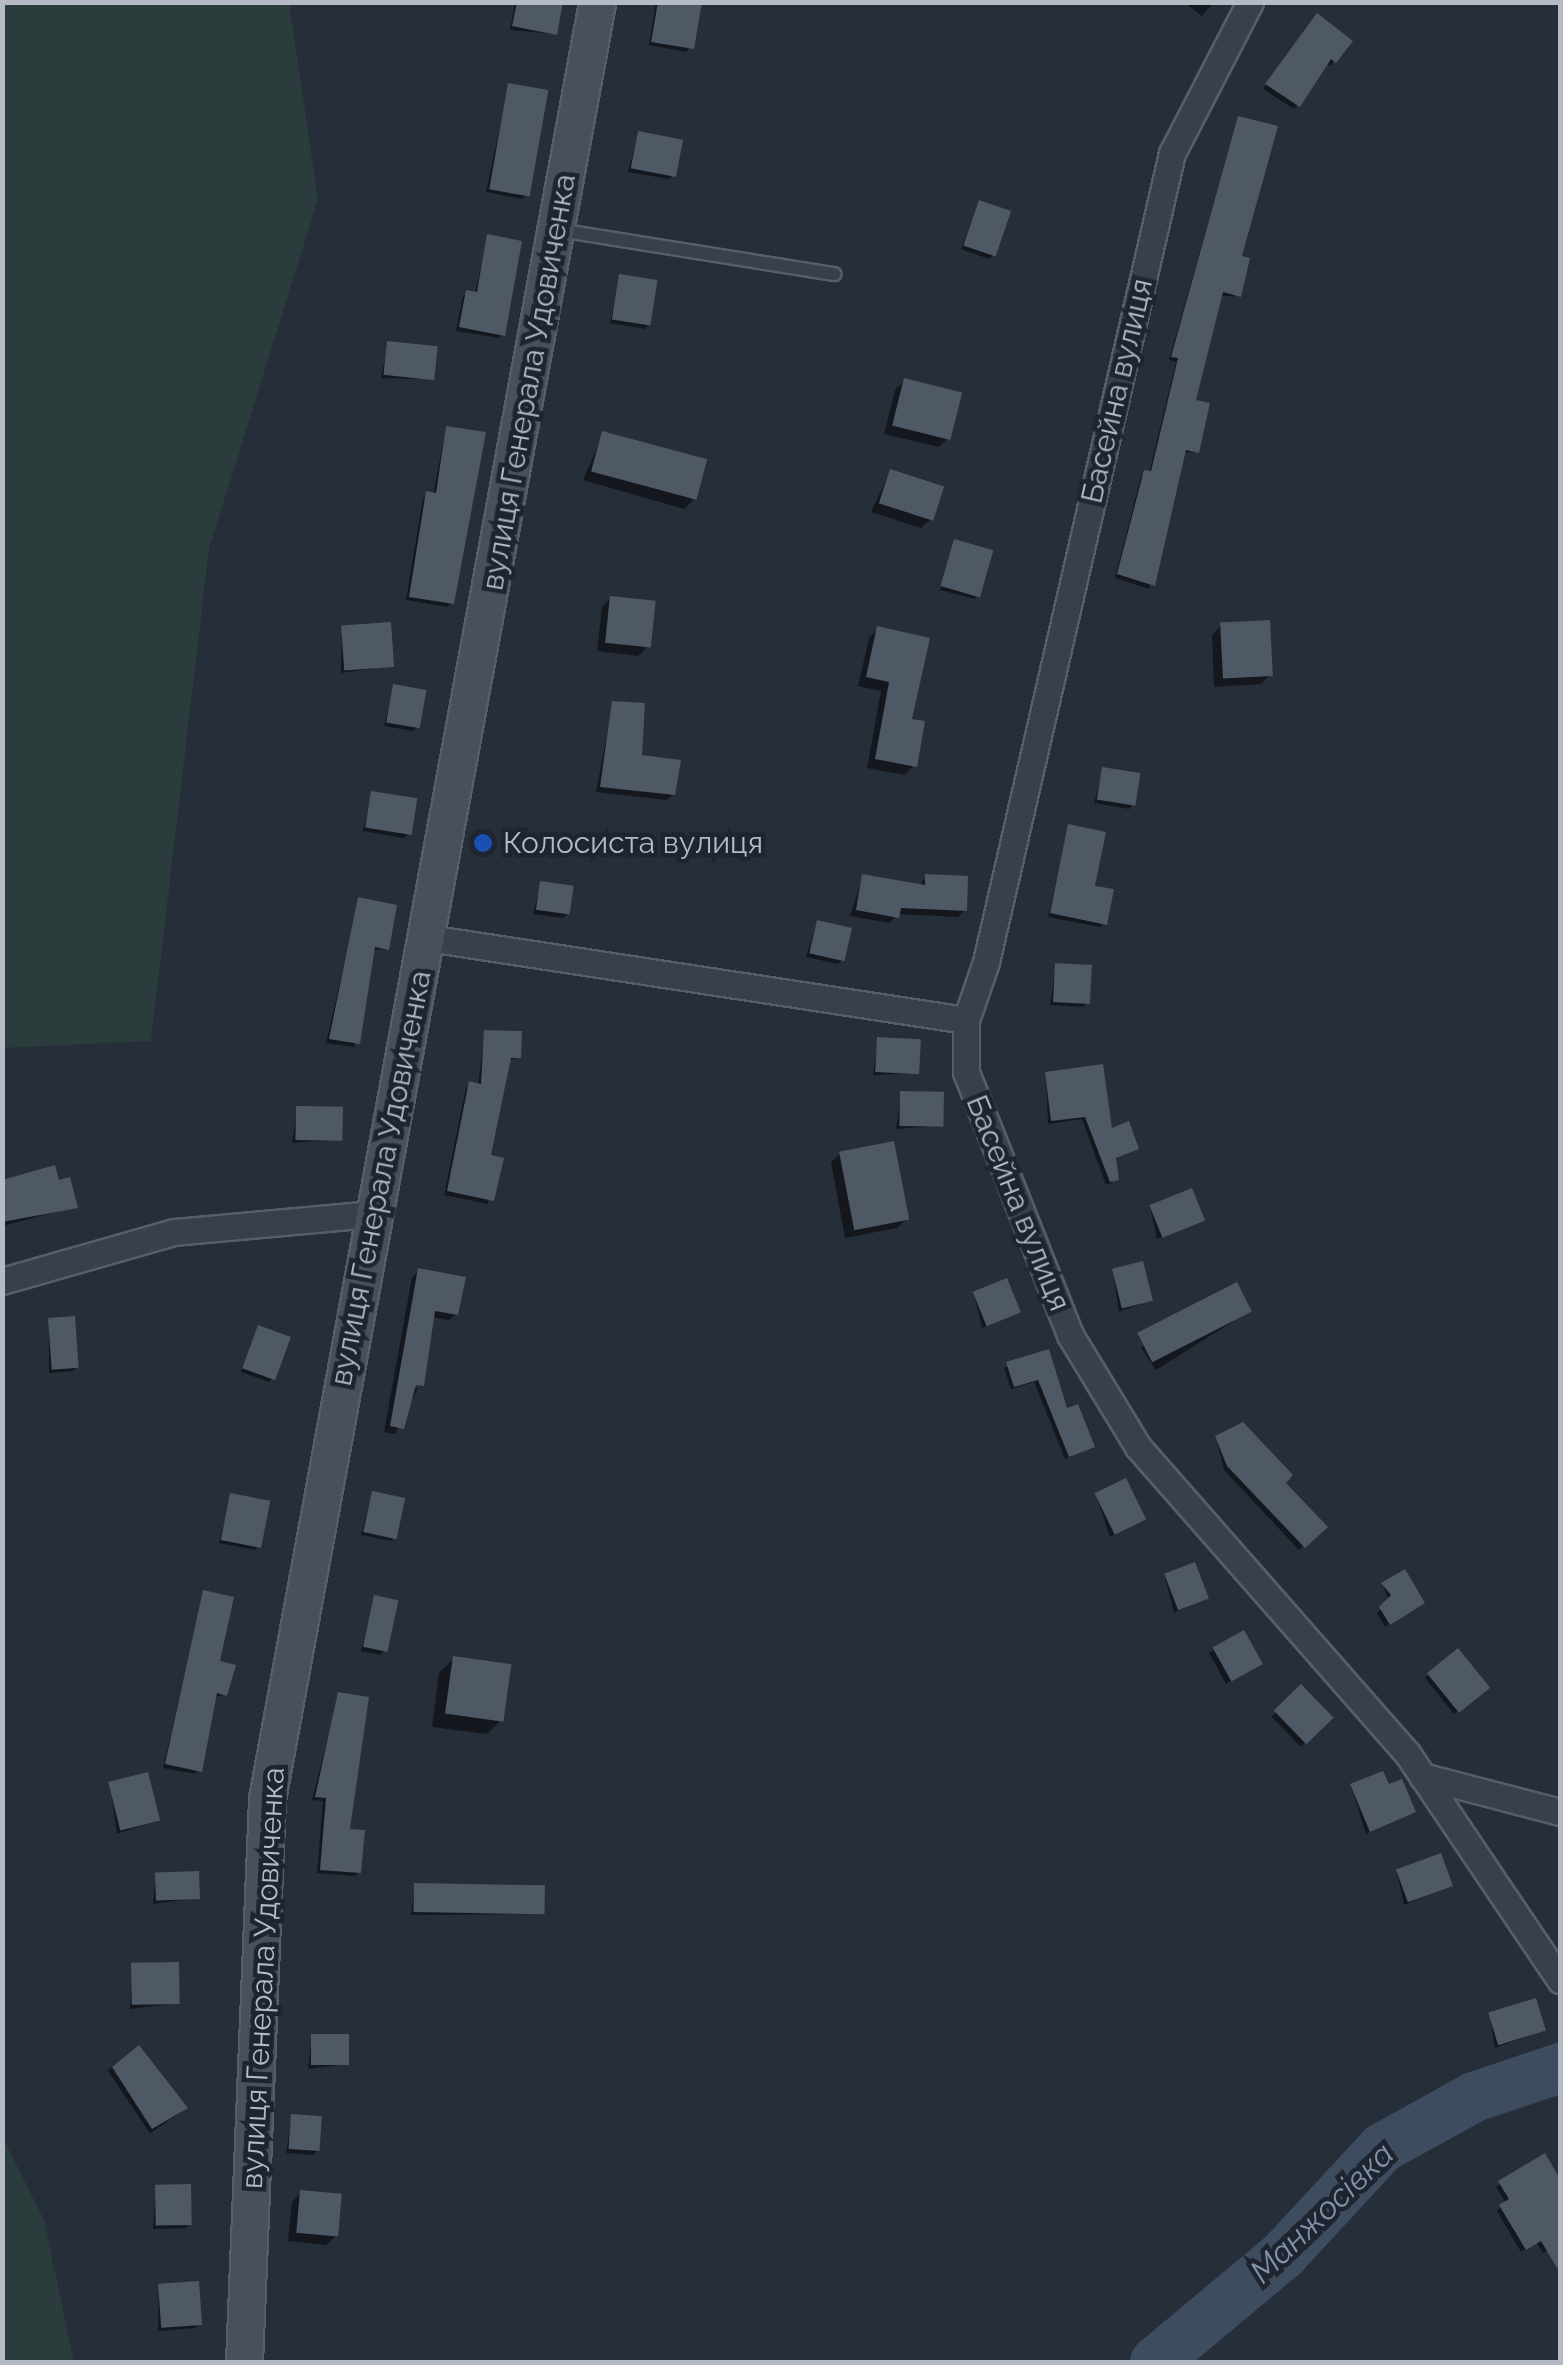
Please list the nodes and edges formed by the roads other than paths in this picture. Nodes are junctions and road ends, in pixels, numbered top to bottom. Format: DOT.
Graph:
graph roads {
  1 [pos="598,2"];
  2 [pos="1250,2"];
  3 [pos="556,230"];
  4 [pos="835,274"];
  5 [pos="428,938"];
  6 [pos="966,1020"];
  7 [pos="372,1214"];
  8 [pos="2,1281"];
  9 [pos="1422,1776"];
  10 [pos="1560,1812"];
  11 [pos="1560,1980"];
  12 [pos="244,2362"];
  1 -- 3 [label="main road, вулиця Генерала Удовиченка"];
  2 -- 6 [label="street, Басейна вулиця"];
  3 -- 4 [label="lane"];
  3 -- 5 [label="main road, вулиця Генерала Удовиченка"];
  5 -- 6 [label="street"];
  5 -- 7 [label="main road, вулиця Генерала Удовиченка"];
  6 -- 9 [label="street, Басейна вулиця"];
  7 -- 8 [label="street"];
  7 -- 12 [label="main road, вулиця Генерала Удовиченка"];
  9 -- 10 [label="street"];
  9 -- 11 [label="street, Басейна вулиця"];
}
